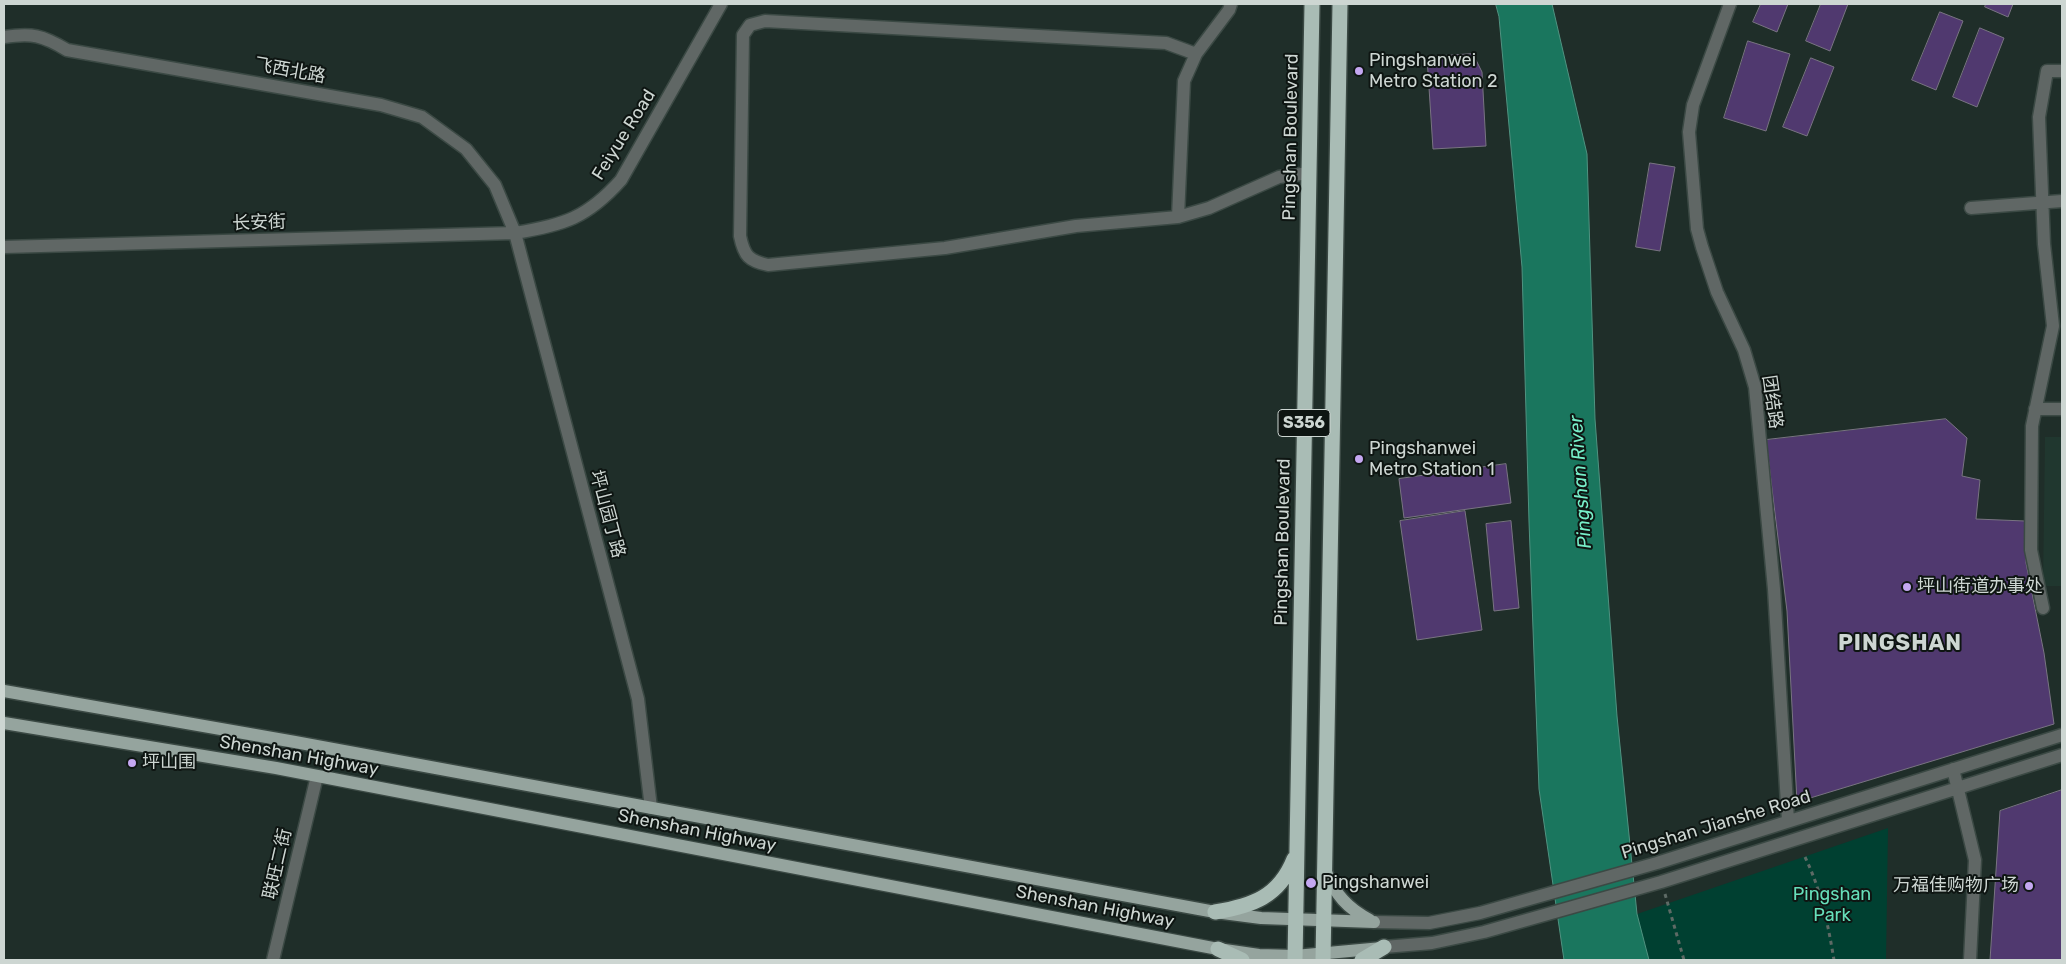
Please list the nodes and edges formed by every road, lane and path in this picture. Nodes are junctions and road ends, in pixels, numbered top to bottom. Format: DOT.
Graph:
graph roads {
  1 [pos="721,4"];
  2 [pos="1231,4"];
  3 [pos="1312,4"];
  4 [pos="1340,4"];
  5 [pos="1730,4"];
  6 [pos="4,37"];
  7 [pos="1196,54"];
  8 [pos="2062,71"];
  9 [pos="1309,173"];
  10 [pos="2062,201"];
  11 [pos="2043,202"];
  12 [pos="1971,208"];
  13 [pos="1178,217"];
  14 [pos="515,233"];
  15 [pos="4,247"];
  16 [pos="2058,326"];
  17 [pos="2035,409"];
  18 [pos="2062,409"];
  19 [pos="2043,608"];
  20 [pos="4,691"];
  21 [pos="4,723"];
  22 [pos="2062,735"];
  23 [pos="2062,756"];
  24 [pos="1953,768"];
  25 [pos="317,776"];
  26 [pos="1957,788"];
  27 [pos="651,808"];
  28 [pos="1788,821"];
  29 [pos="1297,843"];
  30 [pos="1805,857"];
  31 [pos="1324,868"];
  32 [pos="1661,882"];
  33 [pos="1215,912"];
  34 [pos="1295,920"];
  35 [pos="1323,921"];
  36 [pos="1374,922"];
  37 [pos="1384,948"];
  38 [pos="1218,949"];
  39 [pos="1323,957"];
  40 [pos="1295,958"];
  41 [pos="273,960"];
  42 [pos="1242,960"];
  43 [pos="1362,960"];
  44 [pos="1684,960"];
  45 [pos="1834,960"];
  46 [pos="1970,960"];
  1 -- 14 [label="street, Feiyue Road"];
  2 -- 7 [label="street"];
  3 -- 9 [label="highway, Pingshan Boulevard / S356"];
  4 -- 31 [label="highway"];
  5 -- 28 [label="street, 团结路"];
  6 -- 14 [label="street, 飞西北路"];
  7 -- 13 [label="street"];
  7 -- 13 [label="street"];
  8 -- 11 [label="street"];
  9 -- 13 [label="street"];
  9 -- 29 [label="highway, Pingshan Boulevard / S356"];
  10 -- 11 [label="street"];
  11 -- 12 [label="street"];
  11 -- 16 [label="street"];
  14 -- 15 [label="street, 长安街"];
  14 -- 27 [label="street, 坪山园丁路"];
  16 -- 17 [label="street"];
  17 -- 18 [label="street"];
  17 -- 19 [label="street"];
  20 -- 27 [label="main road, Shenshan Highway"];
  21 -- 25 [label="main road, Shenshan Highway"];
  22 -- 24 [label="street, Pingshan Jianshe Road"];
  23 -- 26 [label="street"];
  24 -- 26 [label="street"];
  24 -- 28 [label="street, Pingshan Jianshe Road"];
  25 -- 38 [label="main road, Shenshan Highway"];
  25 -- 41 [label="street, 联旺二街"];
  26 -- 32 [label="street"];
  26 -- 46 [label="street"];
  27 -- 33 [label="main road, Shenshan Highway"];
  28 -- 36 [label="street, Pingshan Jianshe Road"];
  29 -- 33 [label="highway"];
  29 -- 34 [label="highway, Pingshan Boulevard / S356"];
  30 -- 45 [label="path"];
  31 -- 35 [label="highway"];
  31 -- 36 [label="main road"];
  32 -- 37 [label="street"];
  32 -- 44 [label="path"];
  33 -- 34 [label="main road, Shenshan Highway"];
  34 -- 35 [label="main road, Shenshan Highway"];
  34 -- 40 [label="highway, Pingshan Boulevard / S356"];
  35 -- 36 [label="main road, Shenshan Highway"];
  35 -- 39 [label="highway"];
  37 -- 39 [label="main road, Shenshan Highway"];
  37 -- 43 [label="highway"];
  38 -- 40 [label="main road, Shenshan Highway"];
  38 -- 42 [label="highway"];
  39 -- 40 [label="main road, Shenshan Highway"];
}
